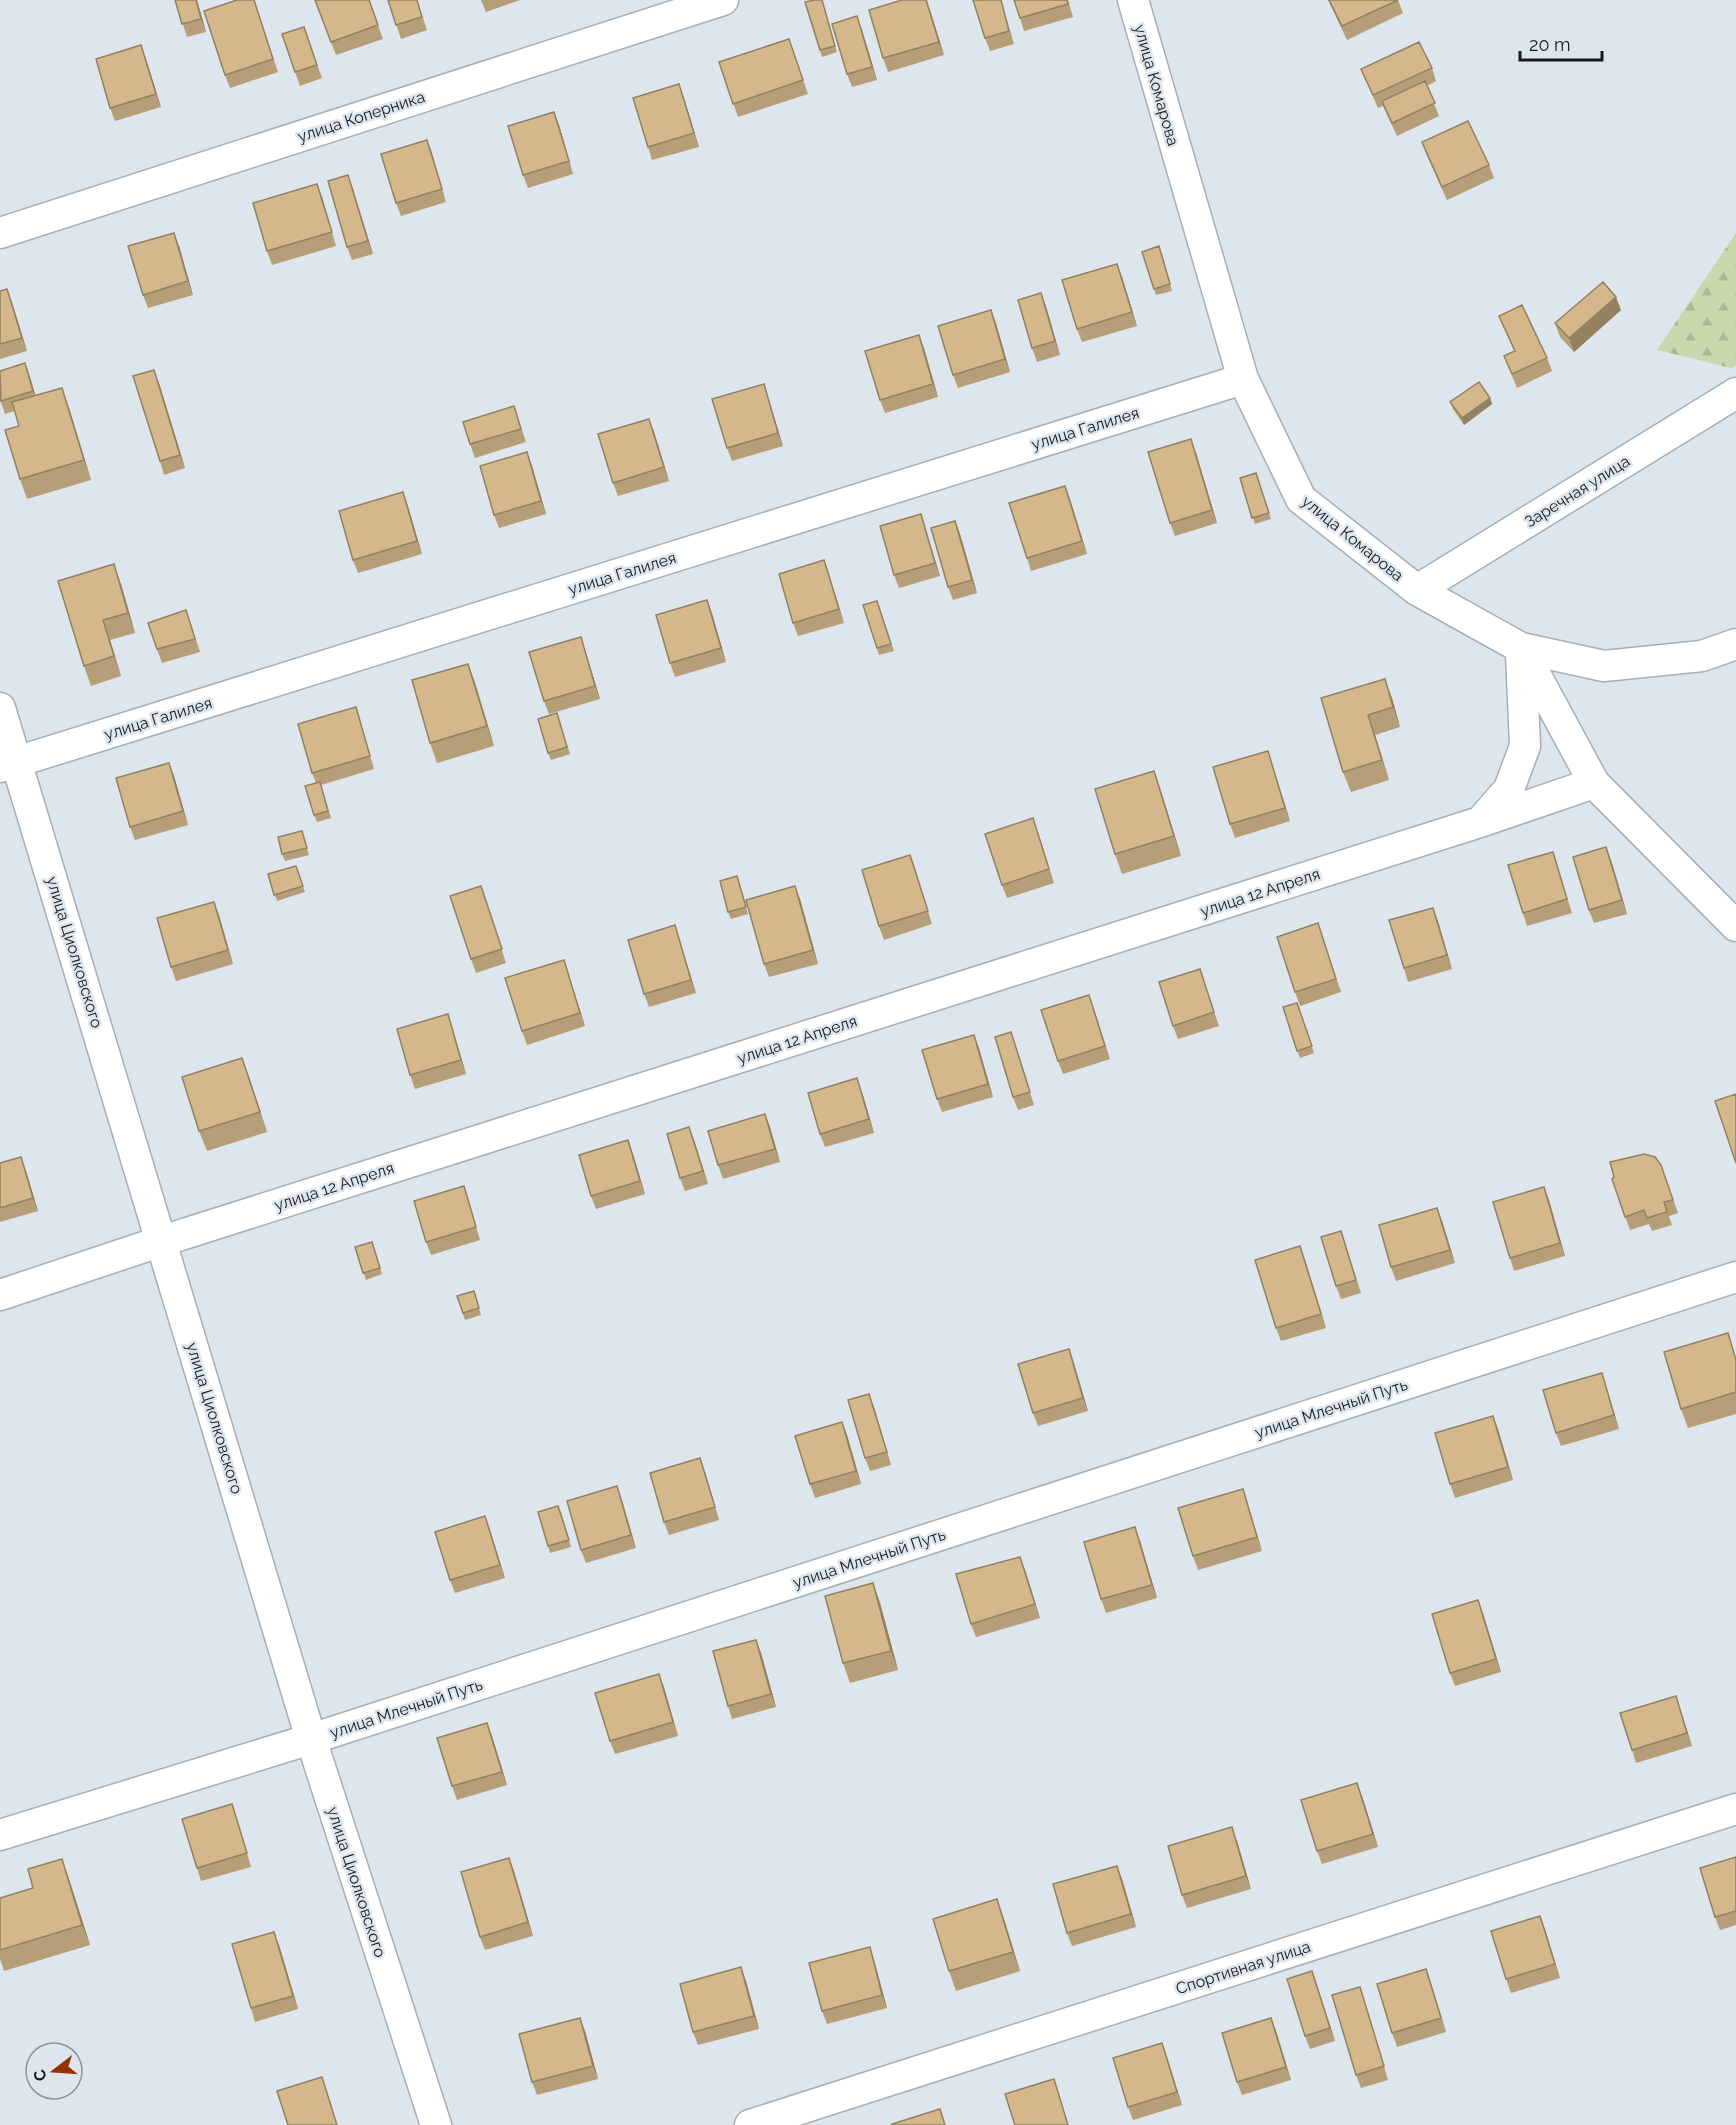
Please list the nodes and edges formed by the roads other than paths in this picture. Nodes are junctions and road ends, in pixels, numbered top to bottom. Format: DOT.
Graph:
graph roads {
  1 [pos="723,0"];
  2 [pos="1133,0"];
  3 [pos="0,233"];
  4 [pos="1243,379"];
  5 [pos="1736,393"];
  6 [pos="1417,590"];
  7 [pos="1736,644"];
  8 [pos="1521,648"];
  9 [pos="0,708"];
  10 [pos="9,765"];
  11 [pos="1594,783"];
  12 [pos="1480,822"];
  13 [pos="1736,926"];
  14 [pos="162,1241"];
  15 [pos="1736,1277"];
  16 [pos="0,1295"];
  17 [pos="311,1739"];
  18 [pos="1736,1809"];
  19 [pos="0,1835"];
  20 [pos="436,2125"];
  21 [pos="750,2125"];
  1 -- 3 [label="street, улица Коперника"];
  2 -- 4 [label="street, улица Комарова"];
  4 -- 6 [label="street, улица Комарова"];
  4 -- 10 [label="street, улица Галилея"];
  5 -- 6 [label="street, Заречная улица"];
  6 -- 8 [label="street, улица Комарова"];
  7 -- 8 [label="street"];
  8 -- 11 [label="street"];
  8 -- 12 [label="street"];
  9 -- 10 [label="street, улица Циолковского"];
  10 -- 14 [label="street, улица Циолковского"];
  11 -- 12 [label="street, улица 12 Апреля"];
  11 -- 13 [label="street"];
  12 -- 14 [label="street, улица 12 Апреля"];
  14 -- 16 [label="street, улица 12 Апреля"];
  14 -- 17 [label="street, улица Циолковского"];
  15 -- 17 [label="street, улица Млечный Путь"];
  17 -- 19 [label="street, улица Млечный Путь"];
  17 -- 20 [label="street, улица Циолковского"];
  18 -- 21 [label="street, Спортивная улица"];
}
